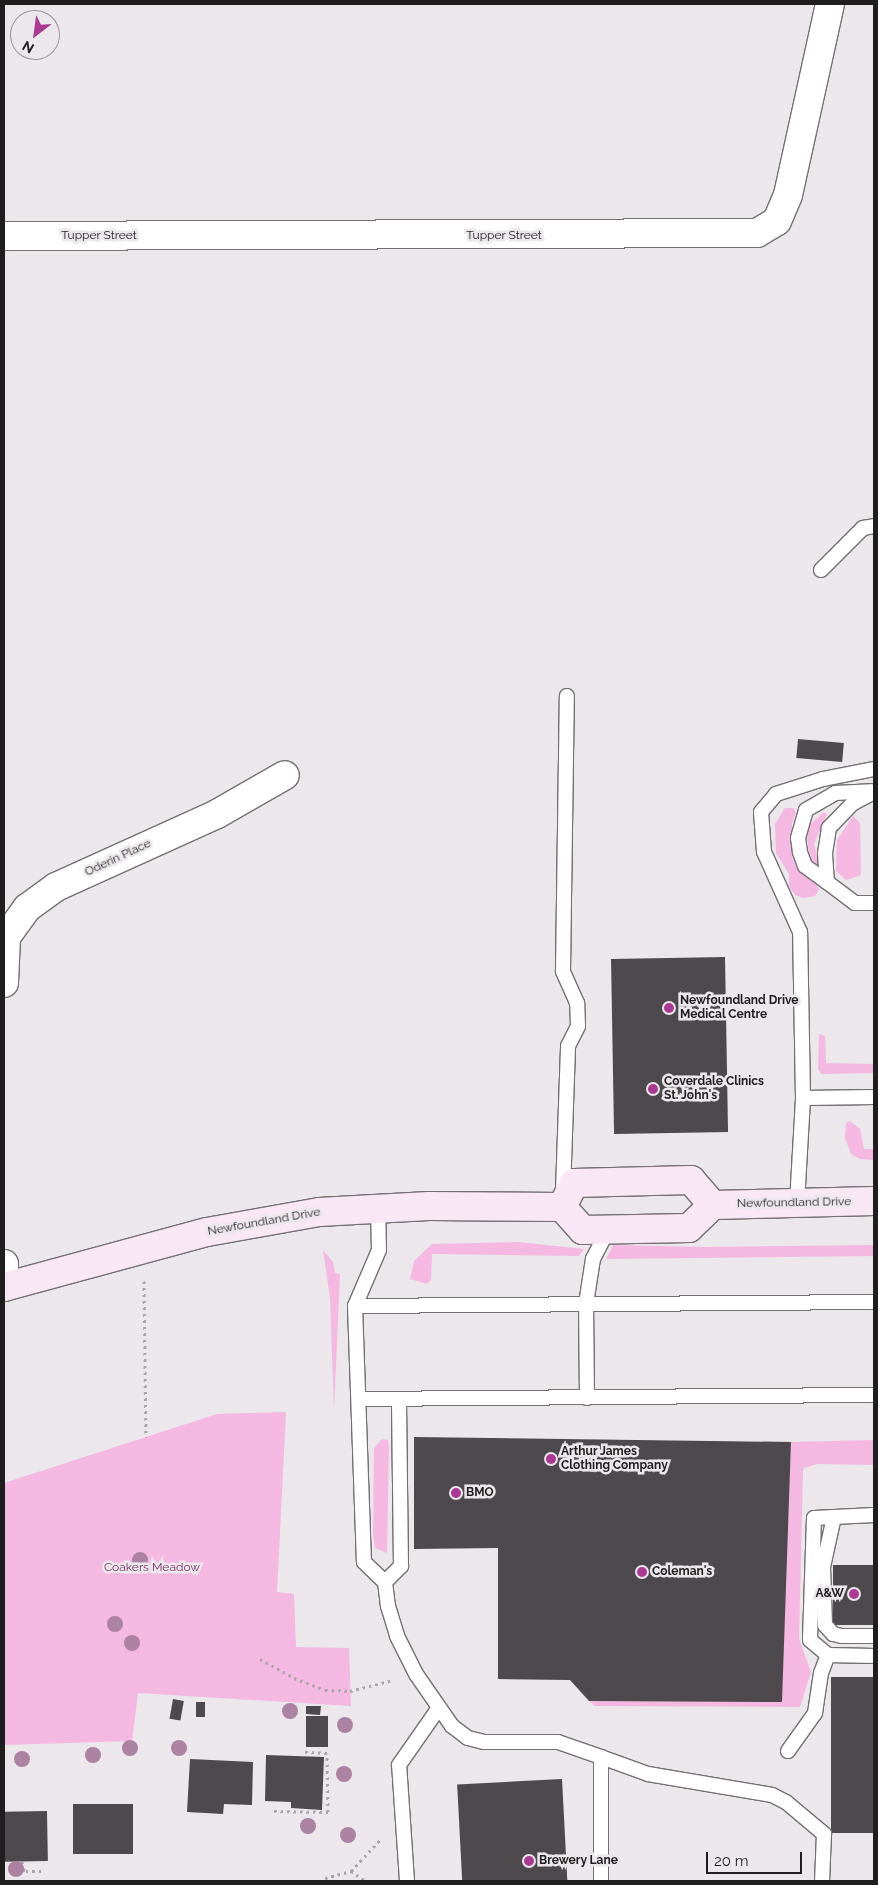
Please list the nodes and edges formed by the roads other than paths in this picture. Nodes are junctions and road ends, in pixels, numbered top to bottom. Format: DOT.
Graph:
graph roads {
  1 [pos="830,4"];
  2 [pos="4,236"];
  3 [pos="874,526"];
  4 [pos="821,570"];
  5 [pos="567,696"];
  6 [pos="874,769"];
  7 [pos="285,775"];
  8 [pos="874,791"];
  9 [pos="827,882"];
  10 [pos="874,903"];
  11 [pos="4,983"];
  12 [pos="874,1097"];
  13 [pos="803,1098"];
  14 [pos="874,1201"];
  15 [pos="797,1203"];
  16 [pos="713,1205"];
  17 [pos="378,1207"];
  18 [pos="562,1207"];
  19 [pos="608,1229"];
  20 [pos="4,1264"];
  21 [pos="4,1287"];
  22 [pos="874,1302"];
  23 [pos="586,1304"];
  24 [pos="355,1306"];
  25 [pos="874,1395"];
  26 [pos="587,1398"];
  27 [pos="359,1399"];
  28 [pos="400,1400"];
  29 [pos="874,1515"];
  30 [pos="834,1517"];
  31 [pos="385,1582"];
  32 [pos="874,1636"];
  33 [pos="828,1655"];
  34 [pos="874,1656"];
  35 [pos="438,1709"];
  36 [pos="788,1751"];
  37 [pos="601,1757"];
  38 [pos="407,1881"];
  39 [pos="601,1881"];
  40 [pos="822,1881"];
  1 -- 2 [label="street, Tupper Street"];
  3 -- 4 [label="lane"];
  5 -- 18 [label="lane"];
  6 -- 13 [label="lane"];
  7 -- 11 [label="street, Oderin Place"];
  8 -- 9 [label="lane"];
  8 -- 9 [label="lane"];
  9 -- 10 [label="lane"];
  12 -- 13 [label="lane"];
  13 -- 15 [label="lane"];
  14 -- 15 [label="street, Newfoundland Drive"];
  15 -- 16 [label="street, Newfoundland Drive"];
  16 -- 18 [label="street"];
  16 -- 19 [label="street"];
  17 -- 18 [label="street, Newfoundland Drive"];
  17 -- 21 [label="street, Newfoundland Drive"];
  17 -- 24 [label="lane"];
  18 -- 19 [label="street"];
  19 -- 23 [label="lane"];
  20 -- 21 [label="street"];
  22 -- 23 [label="lane"];
  23 -- 24 [label="lane"];
  23 -- 26 [label="lane"];
  24 -- 27 [label="lane"];
  25 -- 26 [label="lane"];
  26 -- 28 [label="lane"];
  27 -- 28 [label="lane"];
  27 -- 31 [label="lane"];
  28 -- 31 [label="lane"];
  29 -- 30 [label="lane"];
  30 -- 32 [label="lane"];
  30 -- 33 [label="lane"];
  31 -- 35 [label="lane"];
  33 -- 34 [label="lane"];
  33 -- 36 [label="lane"];
  35 -- 37 [label="lane"];
  35 -- 38 [label="lane"];
  37 -- 39 [label="lane"];
  37 -- 40 [label="lane"];
}
